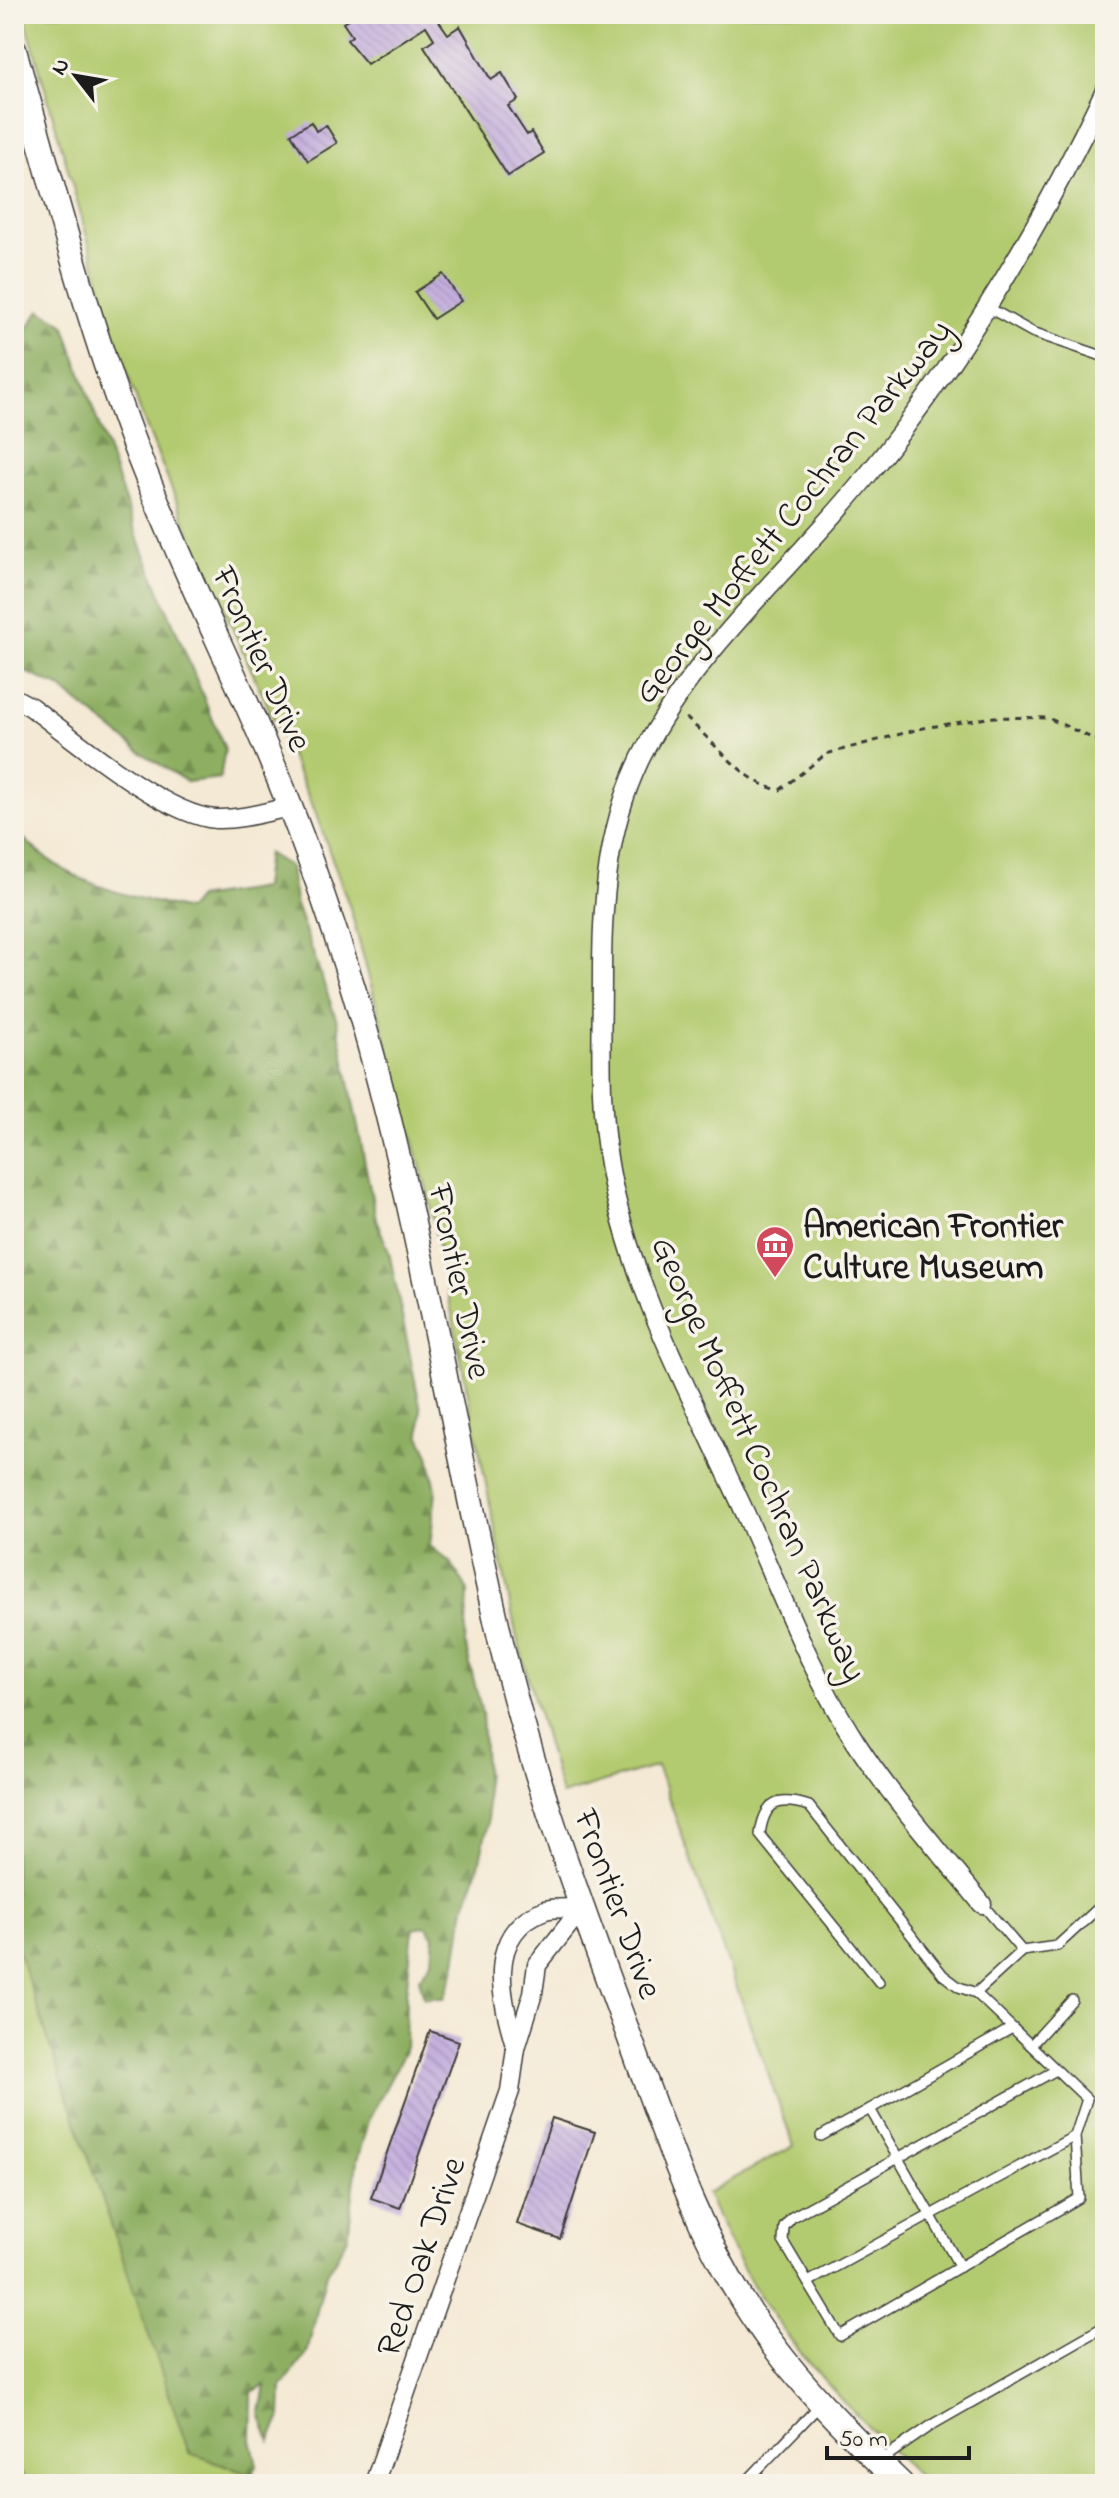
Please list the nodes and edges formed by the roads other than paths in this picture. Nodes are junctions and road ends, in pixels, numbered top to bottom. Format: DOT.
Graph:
graph roads {
  1 [pos="14,50"];
  2 [pos="1105,90"];
  3 [pos="989,308"];
  4 [pos="1105,357"];
  5 [pos="14,698"];
  6 [pos="289,807"];
  7 [pos="1105,1902"];
  8 [pos="982,1904"];
  9 [pos="582,1908"];
  10 [pos="1022,1951"];
  11 [pos="879,1982"];
  12 [pos="976,1993"];
  13 [pos="1072,2000"];
  14 [pos="1012,2028"];
  15 [pos="1031,2045"];
  16 [pos="516,2048"];
  17 [pos="1056,2070"];
  18 [pos="870,2109"];
  19 [pos="821,2136"];
  20 [pos="1075,2136"];
  21 [pos="899,2158"];
  22 [pos="930,2213"];
  23 [pos="960,2267"];
  24 [pos="808,2282"];
  25 [pos="1105,2326"];
  26 [pos="823,2403"];
  27 [pos="878,2462"];
  28 [pos="374,2484"];
  29 [pos="744,2484"];
  30 [pos="901,2484"];
  1 -- 6 [label="street, Frontier Drive"];
  2 -- 3 [label="street, George Moffett Cochran Parkway"];
  3 -- 4 [label="lane"];
  3 -- 8 [label="street, George Moffett Cochran Parkway"];
  5 -- 6 [label="street"];
  6 -- 9 [label="street, Frontier Drive"];
  7 -- 10 [label="lane"];
  8 -- 10 [label="lane"];
  9 -- 16 [label="street, Red Oak Drive"];
  9 -- 16 [label="street, Red Oak Drive"];
  9 -- 26 [label="street, Frontier Drive"];
  10 -- 12 [label="lane"];
  11 -- 12 [label="lane"];
  12 -- 14 [label="lane"];
  13 -- 15 [label="lane"];
  14 -- 15 [label="lane"];
  14 -- 18 [label="lane"];
  15 -- 17 [label="lane"];
  16 -- 28 [label="street, Red Oak Drive"];
  17 -- 20 [label="lane"];
  17 -- 21 [label="lane"];
  18 -- 19 [label="lane"];
  18 -- 21 [label="lane"];
  20 -- 22 [label="lane"];
  20 -- 23 [label="lane"];
  21 -- 22 [label="lane"];
  21 -- 24 [label="lane"];
  22 -- 23 [label="lane"];
  22 -- 24 [label="lane"];
  23 -- 24 [label="lane"];
  25 -- 27 [label="lane"];
  26 -- 27 [label="street, Frontier Drive"];
  26 -- 29 [label="lane"];
  27 -- 30 [label="street, Frontier Drive"];
}
